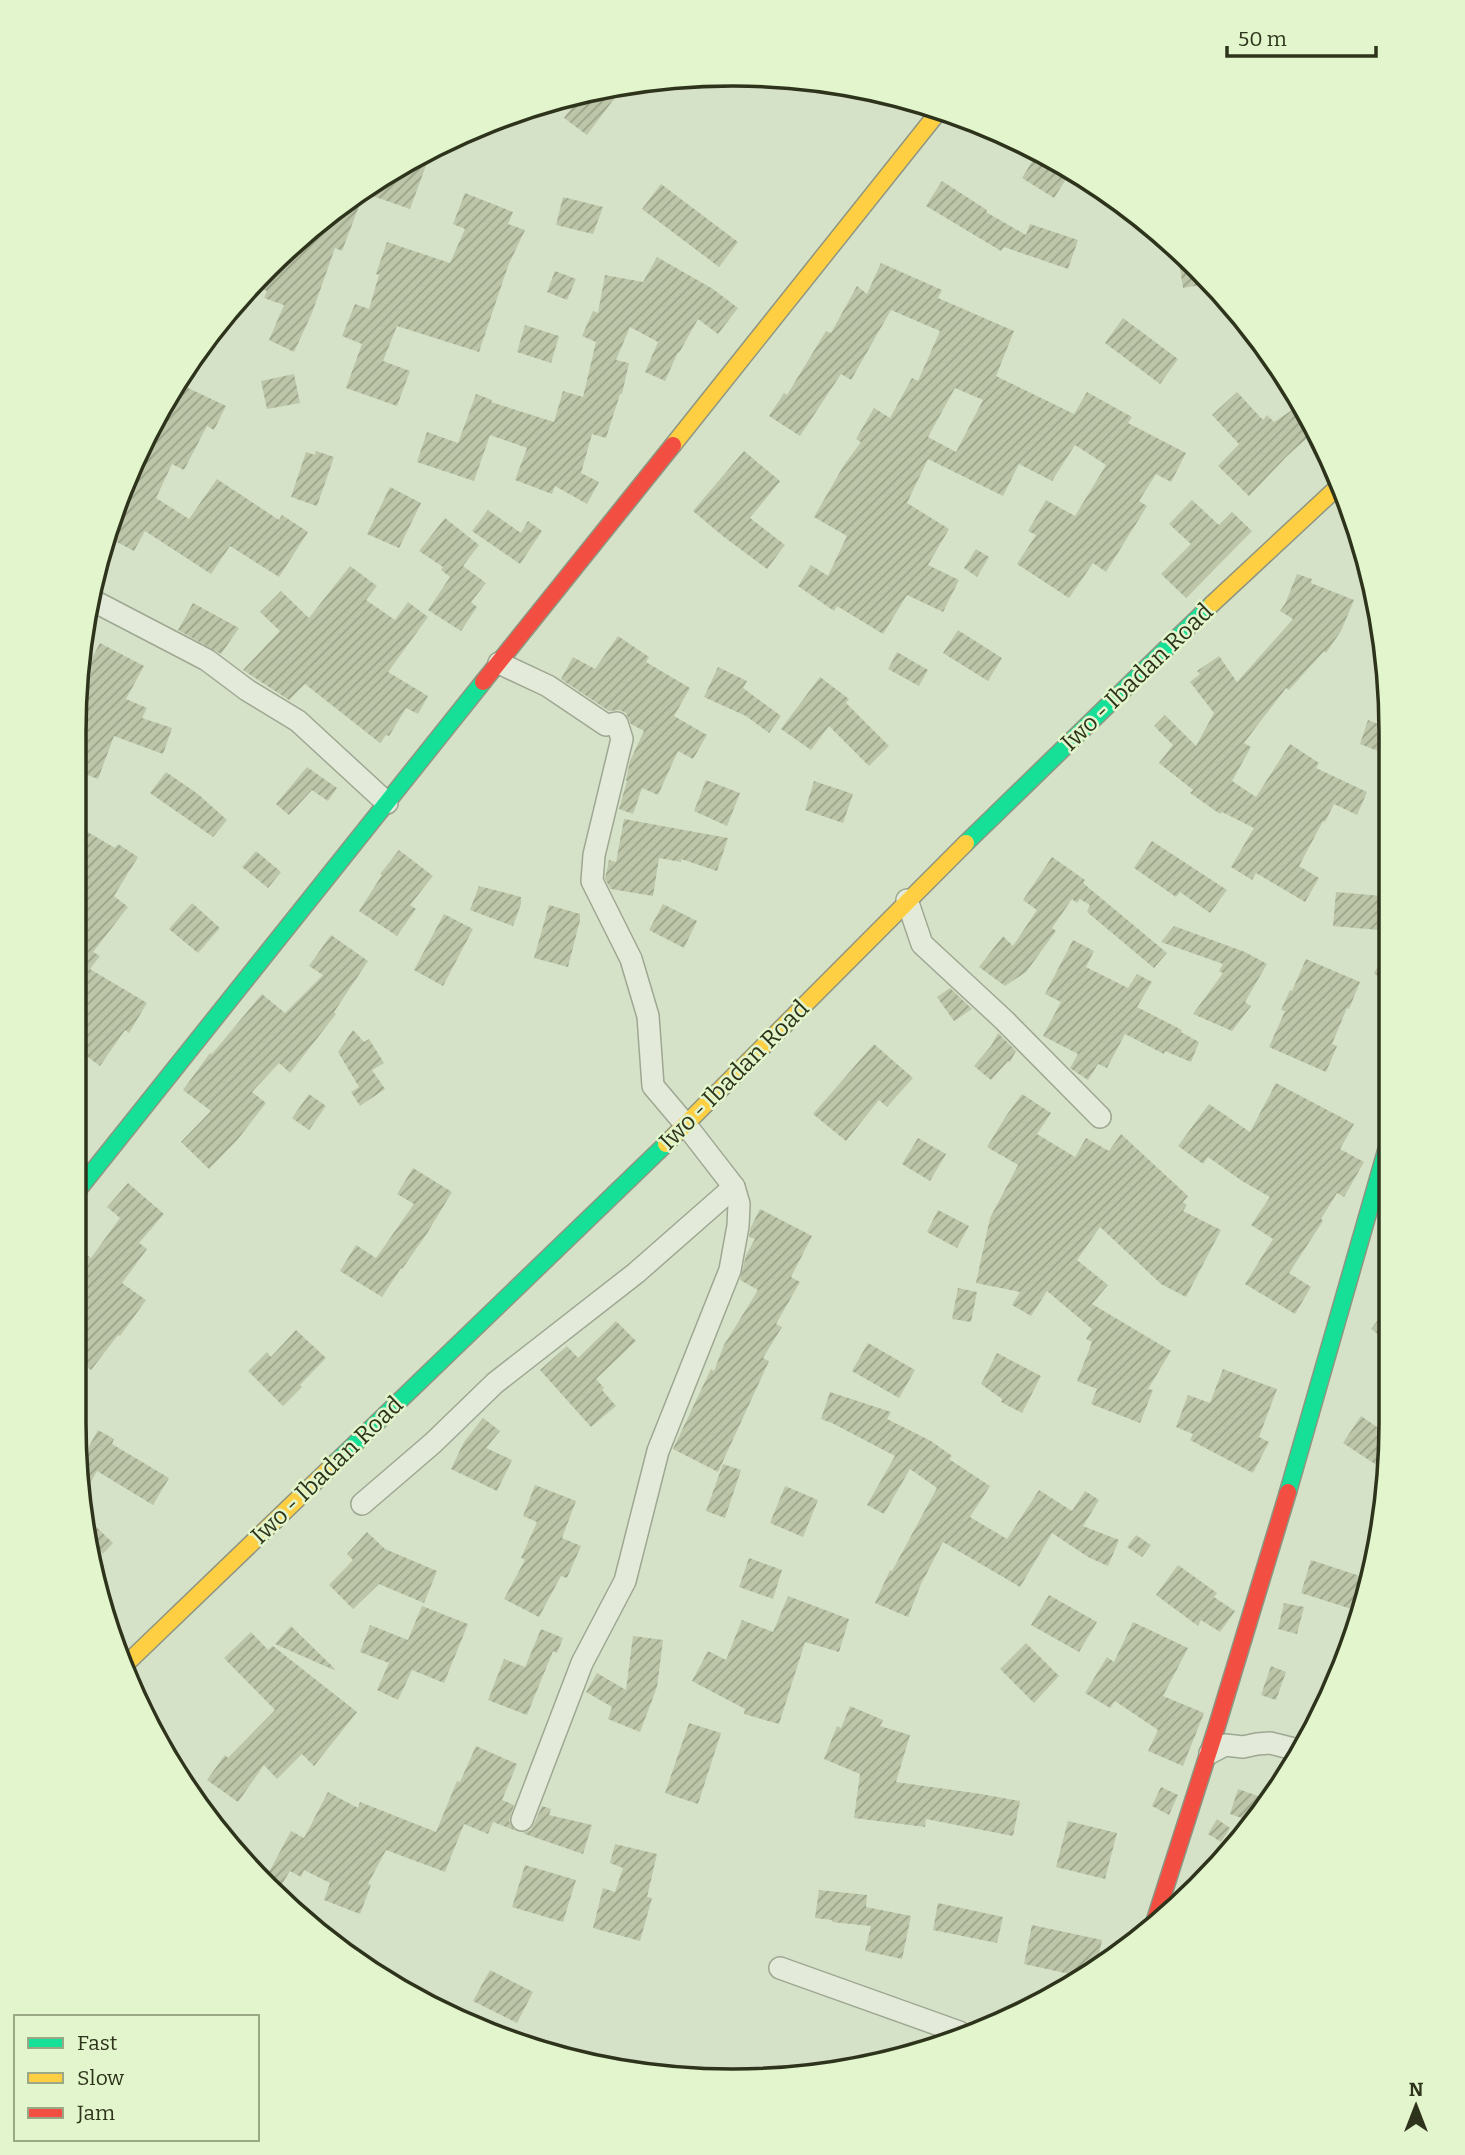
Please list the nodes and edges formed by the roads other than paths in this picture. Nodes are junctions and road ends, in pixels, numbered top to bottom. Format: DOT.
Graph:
graph roads {
  1 [pos="934,118"];
  2 [pos="1333,492"];
  3 [pos="99,604"];
  4 [pos="499,663"];
  5 [pos="387,803"];
  6 [pos="907,900"];
  7 [pos="1100,1117"];
  8 [pos="686,1125"];
  9 [pos="1379,1173"];
  10 [pos="86,1180"];
  11 [pos="734,1187"];
  12 [pos="362,1504"];
  13 [pos="131,1659"];
  14 [pos="1291,1749"];
  15 [pos="1210,1753"];
  16 [pos="522,1820"];
  17 [pos="1158,1909"];
  18 [pos="780,1968"];
  19 [pos="953,2030"];
  1 -- 4 [label="street"];
  2 -- 6 [label="street, Iwo - Ibadan Road"];
  3 -- 5 [label="street"];
  4 -- 5 [label="street"];
  4 -- 8 [label="street"];
  5 -- 10 [label="street"];
  6 -- 7 [label="street"];
  6 -- 8 [label="street, Iwo - Ibadan Road"];
  8 -- 11 [label="street"];
  8 -- 13 [label="street, Iwo - Ibadan Road"];
  9 -- 15 [label="street"];
  11 -- 12 [label="street"];
  11 -- 16 [label="street"];
  14 -- 15 [label="street"];
  15 -- 17 [label="street"];
  18 -- 19 [label="street"];
}
